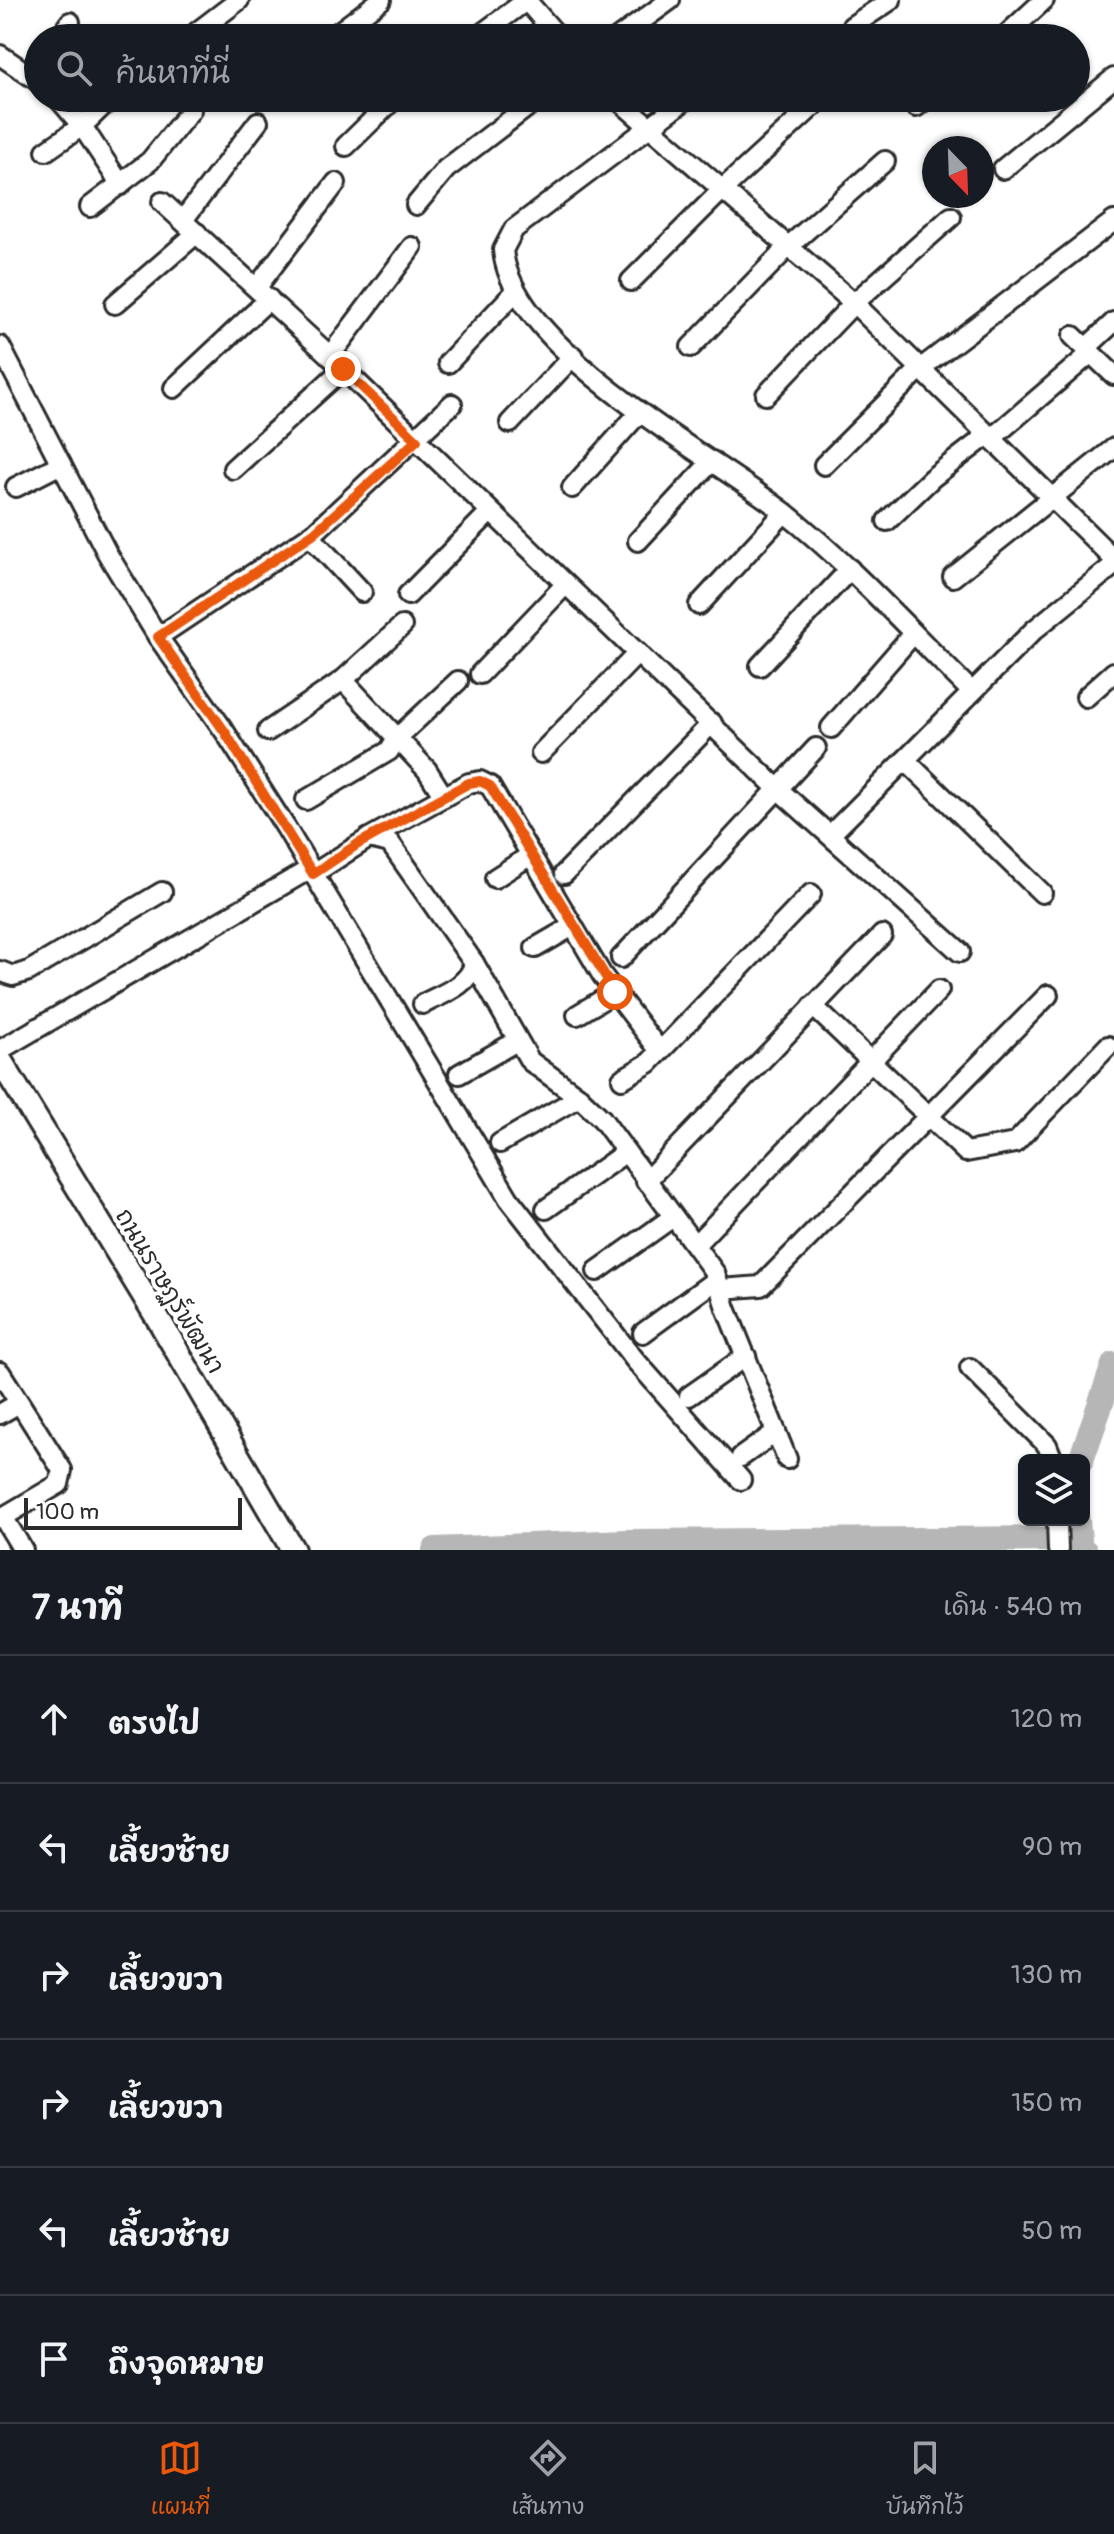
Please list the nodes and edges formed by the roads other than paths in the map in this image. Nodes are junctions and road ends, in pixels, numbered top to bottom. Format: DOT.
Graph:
graph roads {
  1 [pos="239,0"];
  2 [pos="381,0"];
  3 [pos="526,0"];
  4 [pos="670,0"];
  5 [pos="891,0"];
  6 [pos="1044,0"];
  7 [pos="208,24"];
  8 [pos="349,24"];
  9 [pos="494,24"];
  10 [pos="547,24"];
  11 [pos="637,24"];
  12 [pos="855,24"];
  13 [pos="1018,24"];
  14 [pos="0,55"];
  15 [pos="24,68"];
  16 [pos="1114,78"];
  17 [pos="1090,98"];
  18 [pos="70,112"];
  19 [pos="96,112"];
  20 [pos="189,112"];
  21 [pos="381,112"];
  22 [pos="521,112"];
  23 [pos="630,112"];
  24 [pos="670,112"];
  25 [pos="807,112"];
  26 [pos="1073,112"];
  27 [pos="258,122"];
  28 [pos="82,126"];
  29 [pos="648,129"];
  30 [pos="346,146"];
  31 [pos="46,151"];
  32 [pos="885,161"];
  33 [pos="1003,169"];
  34 [pos="336,183"];
  35 [pos="121,185"];
  36 [pos="724,188"];
  37 [pos="162,202"];
  38 [pos="416,205"];
  39 [pos="90,207"];
  40 [pos="951,217"];
  41 [pos="183,220"];
  42 [pos="1114,221"];
  43 [pos="197,233"];
  44 [pos="790,245"];
  45 [pos="412,247"];
  46 [pos="631,281"];
  47 [pos="263,293"];
  48 [pos="514,293"];
  49 [pos="854,303"];
  50 [pos="115,304"];
  51 [pos="1114,322"];
  52 [pos="0,346"];
  53 [pos="1083,346"];
  54 [pos="691,347"];
  55 [pos="573,356"];
  56 [pos="337,362"];
  57 [pos="448,363"];
  58 [pos="920,369"];
  59 [pos="1114,375"];
  60 [pos="174,388"];
  61 [pos="766,395"];
  62 [pos="452,404"];
  63 [pos="639,413"];
  64 [pos="510,423"];
  65 [pos="990,436"];
  66 [pos="417,440"];
  67 [pos="1114,448"];
  68 [pos="712,461"];
  69 [pos="61,464"];
  70 [pos="824,465"];
  71 [pos="233,469"];
  72 [pos="16,487"];
  73 [pos="572,488"];
  74 [pos="1051,497"];
  75 [pos="489,513"];
  76 [pos="784,513"];
  77 [pos="887,521"];
  78 [pos="310,536"];
  79 [pos="638,541"];
  80 [pos="1114,559"];
  81 [pos="1114,565"];
  82 [pos="850,569"];
  83 [pos="953,577"];
  84 [pos="565,585"];
  85 [pos="362,592"];
  86 [pos="408,595"];
  87 [pos="699,605"];
  88 [pos="402,626"];
  89 [pos="913,634"];
  90 [pos="158,637"];
  91 [pos="638,653"];
  92 [pos="760,666"];
  93 [pos="1114,672"];
  94 [pos="480,674"];
  95 [pos="343,680"];
  96 [pos="458,681"];
  97 [pos="972,692"];
  98 [pos="1086,697"];
  99 [pos="712,723"];
  100 [pos="831,728"];
  101 [pos="268,731"];
  102 [pos="397,738"];
  103 [pos="816,748"];
  104 [pos="541,753"];
  105 [pos="905,760"];
  106 [pos="779,790"];
  107 [pos="444,797"];
  108 [pos="306,800"];
  109 [pos="830,835"];
  110 [pos="369,838"];
  111 [pos="531,855"];
  112 [pos="312,871"];
  113 [pos="564,874"];
  114 [pos="495,878"];
  115 [pos="162,892"];
  116 [pos="1042,893"];
  117 [pos="811,894"];
  118 [pos="573,926"];
  119 [pos="882,935"];
  120 [pos="535,948"];
  121 [pos="960,952"];
  122 [pos="621,958"];
  123 [pos="474,963"];
  124 [pos="0,971"];
  125 [pos="939,990"];
  126 [pos="615,992"];
  127 [pos="1048,995"];
  128 [pos="423,1004"];
  129 [pos="813,1006"];
  130 [pos="577,1015"];
  131 [pos="517,1041"];
  132 [pos="1108,1046"];
  133 [pos="0,1050"];
  134 [pos="659,1050"];
  135 [pos="0,1060"];
  136 [pos="870,1062"];
  137 [pos="459,1074"];
  138 [pos="622,1079"];
  139 [pos="579,1097"];
  140 [pos="928,1116"];
  141 [pos="500,1143"];
  142 [pos="626,1152"];
  143 [pos="646,1181"];
  144 [pos="546,1209"];
  145 [pos="673,1217"];
  146 [pos="695,1245"];
  147 [pos="597,1271"];
  148 [pos="719,1284"];
  149 [pos="643,1333"];
  150 [pos="746,1356"];
  151 [pos="970,1368"];
  152 [pos="0,1372"];
  153 [pos="689,1396"];
  154 [pos="19,1403"];
  155 [pos="0,1414"];
  156 [pos="776,1432"];
  157 [pos="1051,1454"];
  158 [pos="741,1457"];
  159 [pos="787,1459"];
  160 [pos="741,1480"];
  161 [pos="1,1518"];
  162 [pos="1057,1526"];
  163 [pos="292,1547"];
  164 [pos="1058,1547"];
  165 [pos="23,1550"];
  1 -- 7 [label="street"];
  2 -- 8 [label="street"];
  3 -- 9 [label="street"];
  3 -- 10 [label="street"];
  4 -- 11 [label="street"];
  5 -- 12 [label="street"];
  6 -- 13 [label="street"];
  14 -- 15 [label="street"];
  16 -- 17 [label="street"];
  18 -- 28 [label="street"];
  19 -- 28 [label="street"];
  20 -- 35 [label="street"];
  21 -- 30 [label="street"];
  22 -- 38 [label="street"];
  23 -- 29 [label="street"];
  24 -- 29 [label="street"];
  25 -- 36 [label="street"];
  26 -- 33 [label="street"];
  27 -- 41 [label="street"];
  28 -- 31 [label="street"];
  28 -- 35 [label="street"];
  29 -- 36 [label="street"];
  29 -- 48 [label="street"];
  32 -- 44 [label="street"];
  34 -- 47 [label="street"];
  35 -- 39 [label="street"];
  36 -- 44 [label="street"];
  36 -- 46 [label="street"];
  37 -- 41 [label="street"];
  40 -- 49 [label="street"];
  41 -- 43 [label="street"];
  42 -- 58 [label="street"];
  43 -- 47 [label="street"];
  43 -- 50 [label="street"];
  44 -- 49 [label="street"];
  44 -- 54 [label="street"];
  45 -- 56 [label="street"];
  47 -- 56 [label="street"];
  47 -- 60 [label="street"];
  48 -- 55 [label="street"];
  48 -- 57 [label="street"];
  49 -- 58 [label="street"];
  49 -- 61 [label="street"];
  51 -- 53 [label="street"];
  52 -- 69 [label="street"];
  53 -- 59 [label="street"];
  53 -- 65 [label="street"];
  55 -- 63 [label="street"];
  55 -- 64 [label="street"];
  56 -- 66 [label="street"];
  56 -- 71 [label="street"];
  58 -- 65 [label="street"];
  58 -- 70 [label="street"];
  62 -- 66 [label="street"];
  63 -- 68 [label="street"];
  63 -- 73 [label="street"];
  65 -- 74 [label="street"];
  65 -- 77 [label="street"];
  66 -- 75 [label="street"];
  66 -- 78 [label="street"];
  67 -- 74 [label="street"];
  68 -- 76 [label="street"];
  68 -- 79 [label="street"];
  69 -- 72 [label="street"];
  69 -- 90 [label="street"];
  74 -- 80 [label="street"];
  74 -- 83 [label="street"];
  75 -- 84 [label="street"];
  75 -- 86 [label="street"];
  76 -- 82 [label="street"];
  76 -- 87 [label="street"];
  78 -- 85 [label="street"];
  78 -- 90 [label="street"];
  81 -- 97 [label="street"];
  82 -- 89 [label="street"];
  82 -- 92 [label="street"];
  84 -- 91 [label="street"];
  84 -- 94 [label="street"];
  88 -- 95 [label="street"];
  89 -- 97 [label="street"];
  89 -- 100 [label="street"];
  90 -- 112 [label="street"];
  91 -- 99 [label="street"];
  91 -- 104 [label="street"];
  93 -- 98 [label="street"];
  95 -- 101 [label="street"];
  95 -- 102 [label="street"];
  96 -- 102 [label="street"];
  97 -- 105 [label="street"];
  99 -- 106 [label="street"];
  99 -- 113 [label="street"];
  102 -- 107 [label="street"];
  102 -- 108 [label="street"];
  103 -- 106 [label="street"];
  105 -- 109 [label="street"];
  105 -- 116 [label="street"];
  106 -- 109 [label="street"];
  106 -- 122 [label="street"];
  107 -- 110 [label="street"];
  107 -- 111 [label="street"];
  109 -- 121 [label="street"];
  110 -- 112 [label="street"];
  110 -- 123 [label="street"];
  111 -- 114 [label="street"];
  111 -- 118 [label="street"];
  112 -- 133 [label="street"];
  112 -- 160 [label="street"];
  115 -- 124 [label="street"];
  117 -- 134 [label="street"];
  118 -- 120 [label="street"];
  118 -- 126 [label="street"];
  119 -- 129 [label="street"];
  123 -- 128 [label="street"];
  123 -- 131 [label="street"];
  125 -- 136 [label="street"];
  126 -- 130 [label="street"];
  126 -- 134 [label="street"];
  127 -- 140 [label="street"];
  129 -- 136 [label="street"];
  129 -- 143 [label="street"];
  131 -- 137 [label="street"];
  131 -- 139 [label="street"];
  132 -- 140 [label="street"];
  134 -- 138 [label="street"];
  135 -- 163 [label="street, ถนนราษฏร์พัฒนา"];
  136 -- 140 [label="street"];
  136 -- 146 [label="street"];
  139 -- 141 [label="street"];
  139 -- 142 [label="street"];
  140 -- 148 [label="street"];
  142 -- 143 [label="street"];
  142 -- 144 [label="street"];
  143 -- 145 [label="street"];
  145 -- 146 [label="street"];
  145 -- 147 [label="street"];
  146 -- 148 [label="street"];
  148 -- 149 [label="street"];
  148 -- 150 [label="street"];
  150 -- 153 [label="street"];
  150 -- 156 [label="street"];
  151 -- 157 [label="street"];
  152 -- 154 [label="street"];
  154 -- 155 [label="street"];
  154 -- 161 [label="street"];
  156 -- 158 [label="street"];
  156 -- 159 [label="street"];
  161 -- 165 [label="street"];
  162 -- 164 [label="street"];
}
